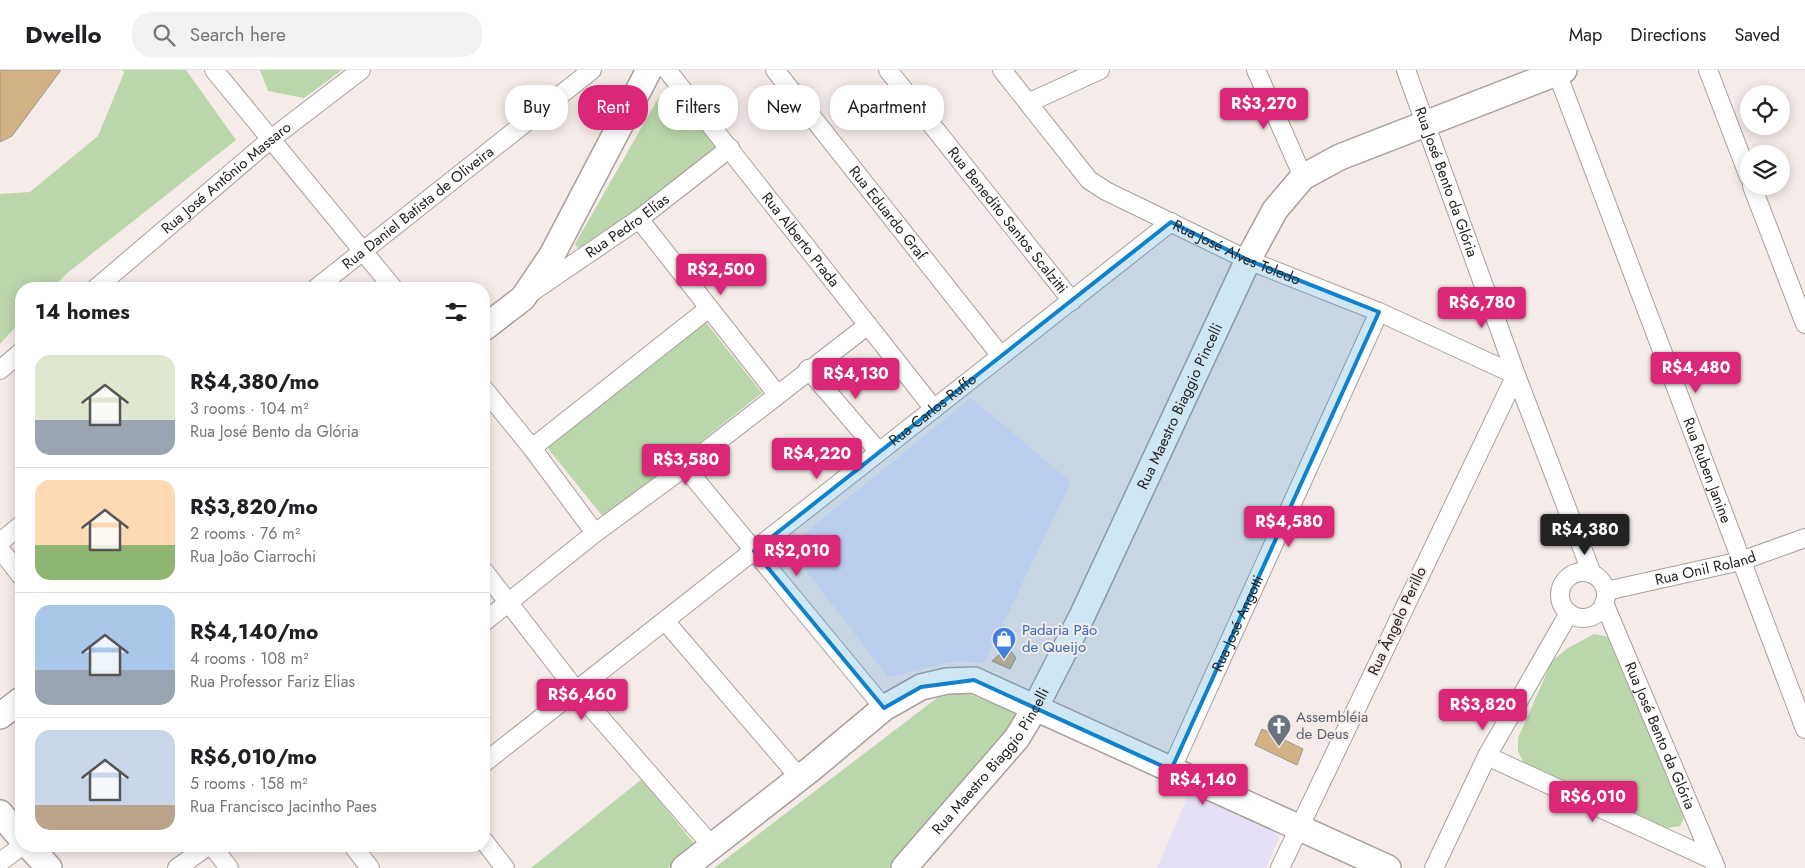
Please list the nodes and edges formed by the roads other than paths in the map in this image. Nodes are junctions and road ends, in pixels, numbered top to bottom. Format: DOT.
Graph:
graph roads {
  1 [pos="214,70"];
  2 [pos="361,70"];
  3 [pos="592,70"];
  4 [pos="649,70"];
  5 [pos="666,70"];
  6 [pos="776,70"];
  7 [pos="888,70"];
  8 [pos="1002,70"];
  9 [pos="1100,70"];
  10 [pos="1256,70"];
  11 [pos="1406,70"];
  12 [pos="1708,70"];
  13 [pos="1559,71"];
  14 [pos="1028,103"];
  15 [pos="1426,123"];
  16 [pos="271,138"];
  17 [pos="730,148"];
  18 [pos="1740,154"];
  19 [pos="1302,177"];
  20 [pos="1755,195"];
  21 [pos="639,219"];
  22 [pos="1171,222"];
  23 [pos="364,249"];
  24 [pos="1248,260"];
  25 [pos="103,282"];
  26 [pos="324,282"];
  27 [pos="389,282"];
  28 [pos="523,298"];
  29 [pos="1072,301"];
  30 [pos="710,308"];
  31 [pos="1379,312"];
  32 [pos="490,323"];
  33 [pos="868,324"];
  34 [pos="1805,324"];
  35 [pos="1001,356"];
  36 [pos="15,357"];
  37 [pos="808,369"];
  38 [pos="0,370"];
  39 [pos="1516,375"];
  40 [pos="777,394"];
  41 [pos="490,396"];
  42 [pos="934,409"];
  43 [pos="532,448"];
  44 [pos="879,452"];
  45 [pos="685,467"];
  46 [pos="15,530"];
  47 [pos="595,533"];
  48 [pos="1805,538"];
  49 [pos="0,542"];
  50 [pos="0,549"];
  51 [pos="754,550"];
  52 [pos="1741,561"];
  53 [pos="15,568"];
  54 [pos="1592,574"];
  55 [pos="490,579"];
  56 [pos="1605,597"];
  57 [pos="507,603"];
  58 [pos="1569,613"];
  59 [pos="490,617"];
  60 [pos="665,620"];
  61 [pos="576,690"];
  62 [pos="15,705"];
  63 [pos="884,708"];
  64 [pos="1035,708"];
  65 [pos="0,716"];
  66 [pos="1805,730"];
  67 [pos="1487,756"];
  68 [pos="490,758"];
  69 [pos="1171,770"];
  70 [pos="799,777"];
  71 [pos="0,813"];
  72 [pos="1299,828"];
  73 [pos="15,831"];
  74 [pos="712,846"];
  75 [pos="490,849"];
  76 [pos="15,851"];
  77 [pos="34,852"];
  78 [pos="201,852"];
  79 [pos="215,852"];
  80 [pos="358,852"];
  81 [pos="0,862"];
  82 [pos="1714,864"];
  83 [pos="49,868"];
  84 [pos="177,868"];
  85 [pos="229,868"];
  86 [pos="370,868"];
  87 [pos="505,868"];
  88 [pos="684,868"];
  89 [pos="904,868"];
  90 [pos="1280,868"];
  91 [pos="1388,868"];
  92 [pos="1434,868"];
  1 -- 16 [label="street"];
  2 -- 16 [label="street, Rua José Antônio Massaro"];
  3 -- 23 [label="street, Rua Daniel Batista de Oliveira"];
  4 -- 28 [label="street, Rua Pedro Elías"];
  5 -- 17 [label="street, Rua Alberto Prada"];
  6 -- 35 [label="street, Rua Eduardo Graf"];
  7 -- 29 [label="street, Rua Benedito Santos Scalzitti"];
  8 -- 14 [label="street, Rua José Alves Toledo"];
  9 -- 14 [label="street"];
  10 -- 19 [label="street"];
  11 -- 15 [label="street, Rua José Bento da Glória"];
  12 -- 18 [label="street"];
  13 -- 15 [label="street, Rua Maestro Biaggio Pincelli"];
  13 -- 52 [label="street, Rua Ruben Janine"];
  14 -- 22 [label="street, Rua José Alves Toledo"];
  15 -- 19 [label="street, Rua Maestro Biaggio Pincelli"];
  15 -- 39 [label="street, Rua José Bento da Glória"];
  16 -- 23 [label="street"];
  16 -- 25 [label="street, Rua José Antônio Massaro"];
  17 -- 21 [label="street, Rua Pedro Elías"];
  17 -- 33 [label="street, Rua Alberto Prada"];
  19 -- 24 [label="street, Rua Maestro Biaggio Pincelli"];
  20 -- 34 [label="street"];
  21 -- 28 [label="street, Rua Pedro Elías"];
  21 -- 30 [label="street"];
  22 -- 24 [label="street, Rua José Alves Toledo"];
  22 -- 29 [label="street, Rua Carlos Ruffo"];
  23 -- 26 [label="street, Rua Daniel Batista de Oliveira"];
  23 -- 27 [label="street"];
  24 -- 31 [label="street, Rua José Alves Toledo"];
  24 -- 64 [label="street, Rua Maestro Biaggio Pincelli"];
  28 -- 32 [label="street, Rua Pedro Elías"];
  29 -- 35 [label="street, Rua Carlos Ruffo"];
  30 -- 40 [label="street"];
  30 -- 43 [label="street"];
  31 -- 39 [label="street, Rua José Alves Toledo"];
  31 -- 69 [label="street, Rua José Angotti"];
  33 -- 37 [label="street"];
  33 -- 42 [label="street, Rua Alberto Prada"];
  35 -- 42 [label="street, Rua Carlos Ruffo"];
  36 -- 38 [label="street"];
  37 -- 40 [label="street"];
  37 -- 44 [label="street"];
  39 -- 54 [label="street, Rua José Bento da Glória"];
  39 -- 72 [label="street, Rua Ângelo Perillo"];
  40 -- 45 [label="street"];
  41 -- 43 [label="street"];
  42 -- 44 [label="street, Rua Carlos Ruffo"];
  43 -- 47 [label="street"];
  44 -- 51 [label="street, Rua Carlos Ruffo"];
  45 -- 47 [label="street"];
  45 -- 51 [label="street"];
  46 -- 49 [label="street"];
  47 -- 57 [label="street"];
  48 -- 52 [label="street, Rua Onil Roland"];
  50 -- 53 [label="street"];
  51 -- 60 [label="street, Rua Carlos Ruffo"];
  51 -- 63 [label="street"];
  52 -- 56 [label="street, Rua Onil Roland"];
  52 -- 66 [label="street, Rua Ruben Janine"];
  54 -- 56 [label="street"];
  54 -- 58 [label="street"];
  55 -- 57 [label="street"];
  56 -- 58 [label="street"];
  56 -- 82 [label="street, Rua José Bento da Glória"];
  57 -- 59 [label="street"];
  57 -- 61 [label="street"];
  58 -- 67 [label="street"];
  60 -- 61 [label="street, Rua Carlos Ruffo"];
  60 -- 70 [label="street"];
  61 -- 68 [label="street, Rua Carlos Ruffo"];
  61 -- 74 [label="street"];
  62 -- 65 [label="street"];
  63 -- 64 [label="street"];
  63 -- 70 [label="street"];
  64 -- 69 [label="street"];
  64 -- 89 [label="street, Rua Maestro Biaggio Pincelli"];
  67 -- 82 [label="street"];
  67 -- 92 [label="street"];
  69 -- 72 [label="street"];
  70 -- 74 [label="street"];
  71 -- 73 [label="street"];
  72 -- 90 [label="street, Rua Ângelo Perillo"];
  72 -- 91 [label="street"];
  74 -- 88 [label="street"];
  75 -- 87 [label="street"];
  76 -- 81 [label="street"];
  77 -- 83 [label="street"];
  78 -- 84 [label="street"];
  79 -- 85 [label="street"];
  80 -- 86 [label="street"];
}
